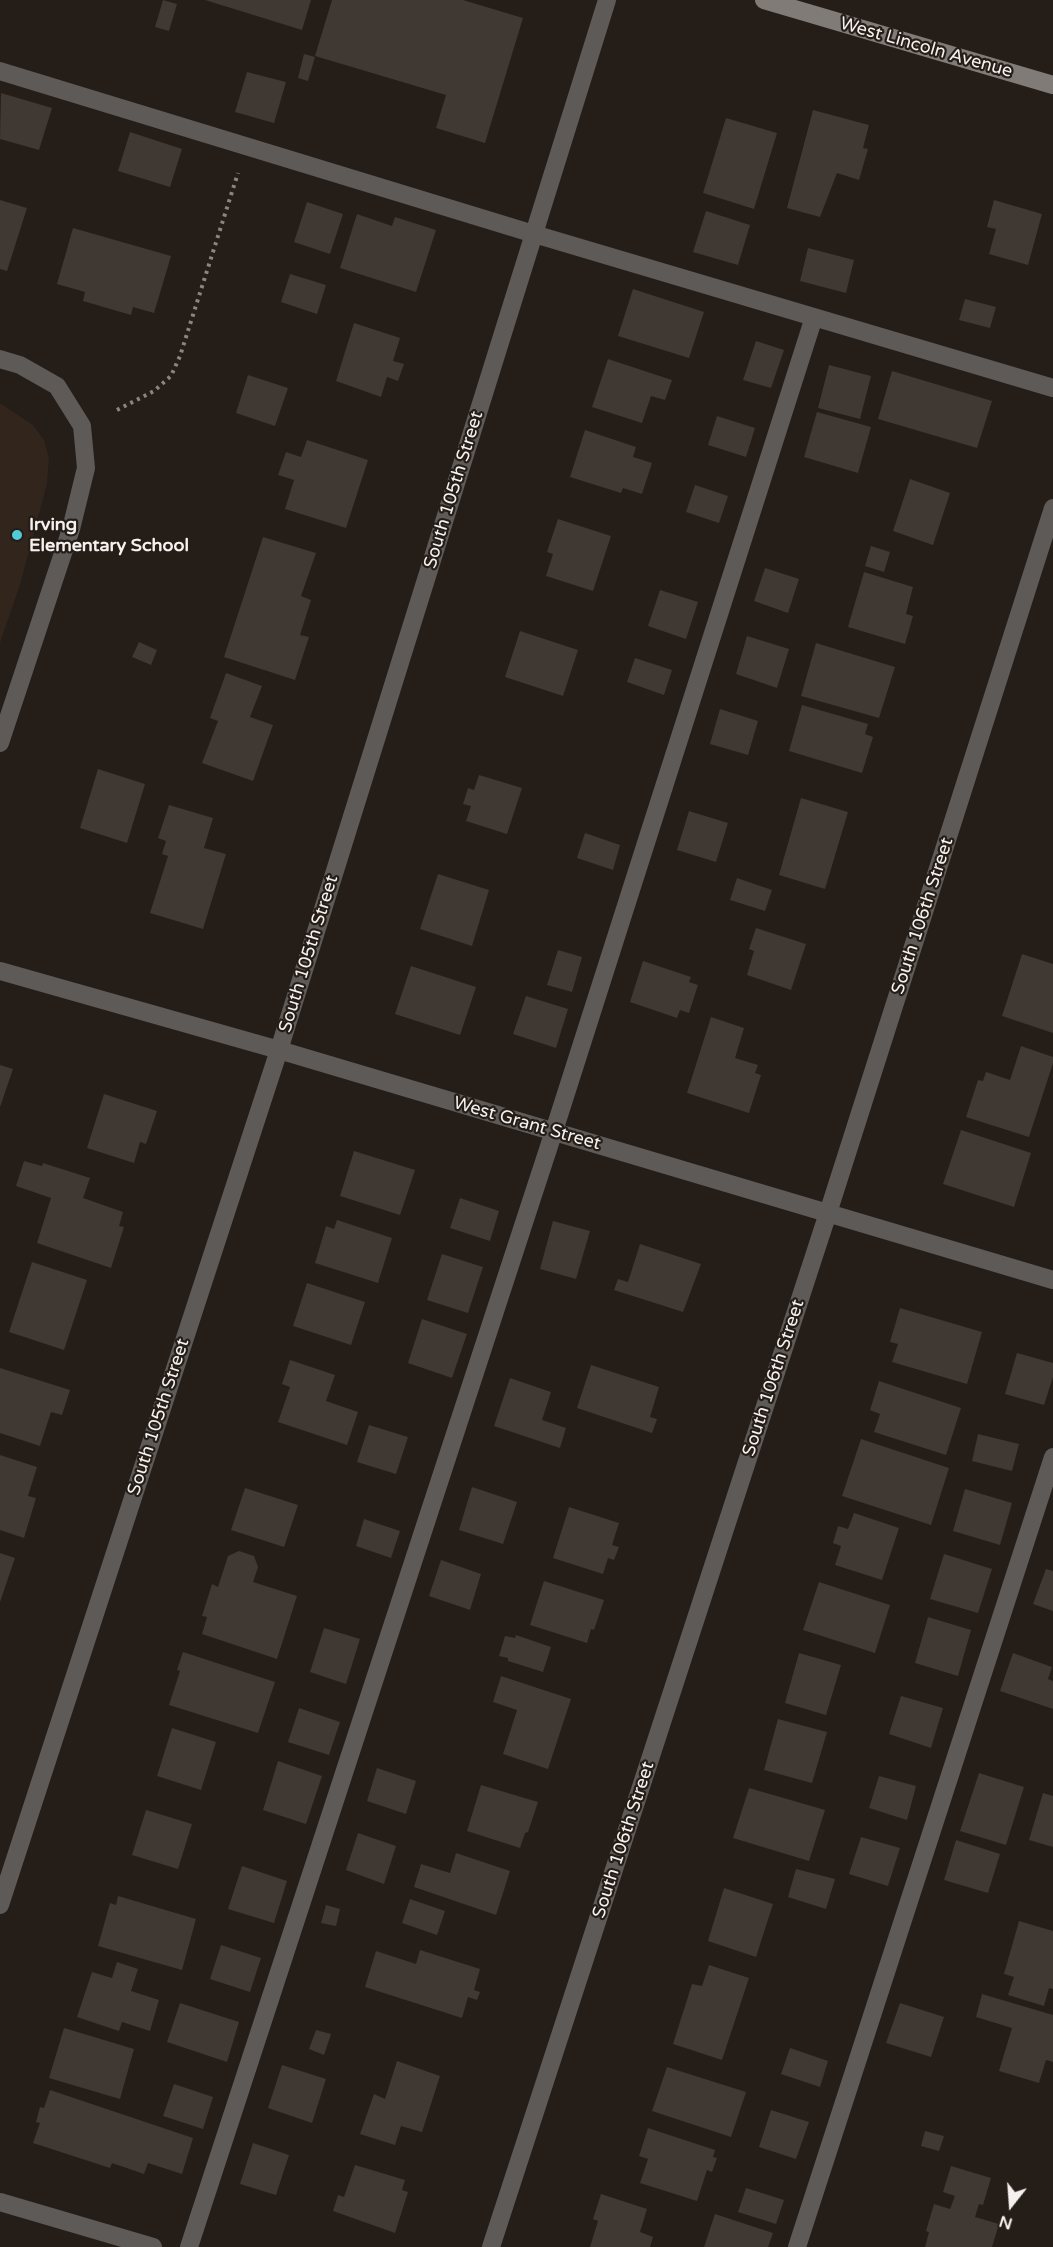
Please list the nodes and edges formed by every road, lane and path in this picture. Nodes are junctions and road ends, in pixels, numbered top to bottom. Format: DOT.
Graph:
graph roads {
  1 [pos="607,0"];
  2 [pos="764,0"];
  3 [pos="0,71"];
  4 [pos="1053,85"];
  5 [pos="246,147"];
  6 [pos="534,234"];
  7 [pos="814,317"];
  8 [pos="0,359"];
  9 [pos="1053,388"];
  10 [pos="117,410"];
  11 [pos="1053,508"];
  12 [pos="0,743"];
  13 [pos="0,971"];
  14 [pos="279,1050"];
  15 [pos="554,1131"];
  16 [pos="828,1213"];
  17 [pos="1053,1280"];
  18 [pos="1053,1457"];
  19 [pos="0,1905"];
  20 [pos="0,2202"];
  21 [pos="153,2247"];
  22 [pos="189,2247"];
  23 [pos="491,2247"];
  24 [pos="797,2247"];
  1 -- 6 [label="street, South 105th Street"];
  2 -- 4 [label="main road, West Lincoln Avenue"];
  3 -- 5 [label="street"];
  5 -- 6 [label="street"];
  5 -- 10 [label="path"];
  6 -- 7 [label="street"];
  6 -- 14 [label="street, South 105th Street"];
  7 -- 9 [label="street"];
  7 -- 15 [label="street"];
  8 -- 12 [label="street"];
  11 -- 16 [label="street, South 106th Street"];
  13 -- 14 [label="street, West Grant Street"];
  14 -- 15 [label="street, West Grant Street"];
  14 -- 19 [label="street, South 105th Street"];
  15 -- 16 [label="street, West Grant Street"];
  15 -- 22 [label="street"];
  16 -- 17 [label="street, West Grant Street"];
  16 -- 23 [label="street, South 106th Street"];
  18 -- 24 [label="street"];
  20 -- 21 [label="street"];
}
